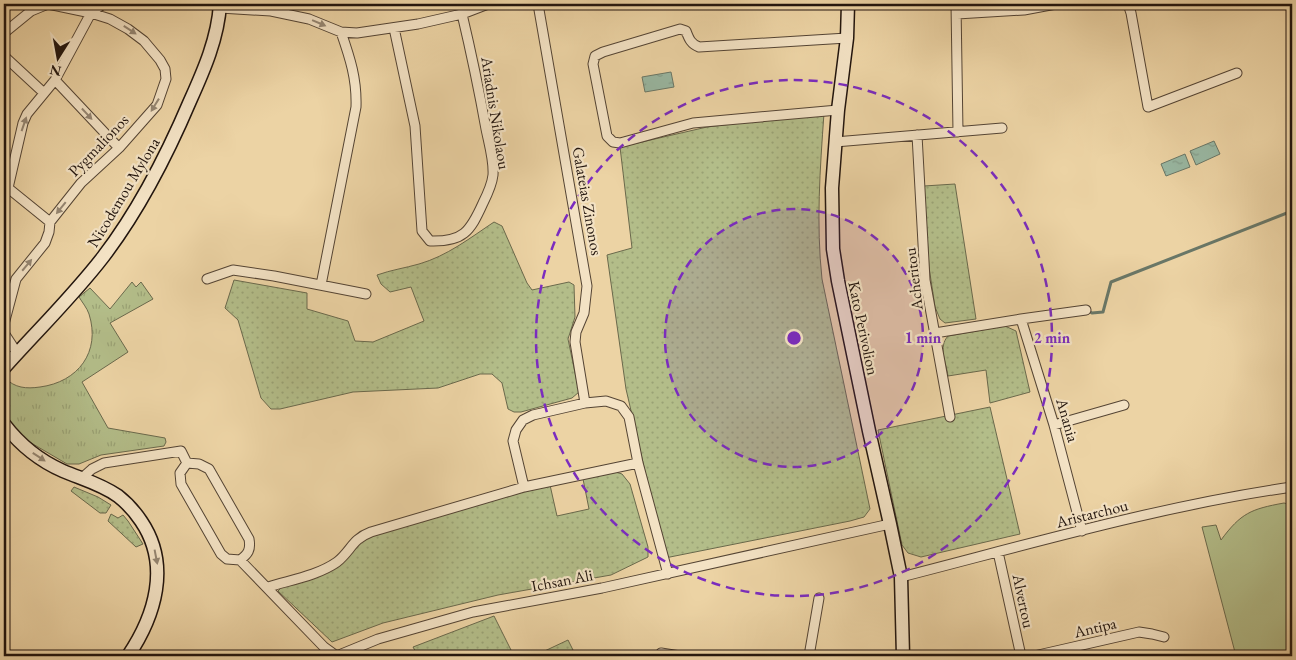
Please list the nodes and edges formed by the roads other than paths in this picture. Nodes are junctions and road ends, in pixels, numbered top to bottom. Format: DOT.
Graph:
graph roads {
  1 [pos="103,4"];
  2 [pos="488,4"];
  3 [pos="538,4"];
  4 [pos="848,4"];
  5 [pos="956,4"];
  6 [pos="1056,4"];
  7 [pos="1128,4"];
  8 [pos="220,6"];
  9 [pos="91,14"];
  10 [pos="462,14"];
  11 [pos="957,14"];
  12 [pos="394,28"];
  13 [pos="341,32"];
  14 [pos="4,33"];
  15 [pos="847,38"];
  16 [pos="4,56"];
  17 [pos="1237,74"];
  18 [pos="55,80"];
  19 [pos="44,93"];
  20 [pos="838,110"];
  21 [pos="1002,128"];
  22 [pos="958,132"];
  23 [pos="917,135"];
  24 [pos="835,142"];
  25 [pos="119,148"];
  26 [pos="50,222"];
  27 [pos="207,279"];
  28 [pos="321,285"];
  29 [pos="366,294"];
  30 [pos="1086,310"];
  31 [pos="1020,319"];
  32 [pos="4,324"];
  33 [pos="4,333"];
  34 [pos="935,333"];
  35 [pos="16,354"];
  36 [pos="4,368"];
  37 [pos="585,402"];
  38 [pos="1124,405"];
  39 [pos="950,417"];
  40 [pos="4,424"];
  41 [pos="1054,425"];
  42 [pos="186,463"];
  43 [pos="638,463"];
  44 [pos="83,477"];
  45 [pos="524,487"];
  46 [pos="1292,487"];
  47 [pos="890,524"];
  48 [pos="1082,531"];
  49 [pos="998,552"];
  50 [pos="240,560"];
  51 [pos="668,574"];
  52 [pos="901,577"];
  53 [pos="268,587"];
  54 [pos="820,598"];
  55 [pos="1164,637"];
  56 [pos="662,653"];
  57 [pos="128,656"];
  58 [pos="680,656"];
  59 [pos="808,656"];
  60 [pos="904,656"];
  61 [pos="1021,656"];
  62 [pos="1034,656"];
  1 -- 9 [label="street"];
  2 -- 10 [label="street"];
  3 -- 37 [label="street, Galateias Zinonos"];
  4 -- 15 [label="street, Kato Perivolion"];
  5 -- 11 [label="street"];
  6 -- 11 [label="street"];
  7 -- 17 [label="street"];
  8 -- 13 [label="street, one-way"];
  8 -- 35 [label="street, Nicodemou Mylona"];
  9 -- 14 [label="street"];
  9 -- 18 [label="street"];
  9 -- 25 [label="street, Pygmalionos, one-way"];
  10 -- 12 [label="street"];
  10 -- 12 [label="street, Ariadnis Nikolaou"];
  11 -- 22 [label="street"];
  12 -- 13 [label="street"];
  13 -- 28 [label="street"];
  15 -- 20 [label="street, Kato Perivolion"];
  15 -- 20 [label="street"];
  16 -- 19 [label="street"];
  18 -- 19 [label="street"];
  18 -- 25 [label="street, one-way"];
  26 -- 19 [label="street, one-way"];
  20 -- 24 [label="street, Kato Perivolion"];
  21 -- 22 [label="street"];
  22 -- 23 [label="street"];
  23 -- 24 [label="street"];
  23 -- 34 [label="street, Acheritou"];
  24 -- 47 [label="street, Kato Perivolion"];
  25 -- 26 [label="street, Pygmalionos, one-way"];
  32 -- 26 [label="street, Pygmalionos, one-way"];
  27 -- 28 [label="street"];
  28 -- 29 [label="street"];
  30 -- 31 [label="street"];
  31 -- 34 [label="street"];
  31 -- 41 [label="street, Anania"];
  33 -- 35 [label="street"];
  34 -- 39 [label="street, Acheritou"];
  35 -- 36 [label="street, Nicodemou Mylona"];
  37 -- 43 [label="street"];
  37 -- 45 [label="street"];
  38 -- 41 [label="street"];
  40 -- 44 [label="street, one-way"];
  41 -- 48 [label="street, Anania"];
  42 -- 44 [label="street"];
  42 -- 50 [label="street, Ichsan Ali"];
  42 -- 50 [label="street"];
  43 -- 45 [label="street"];
  43 -- 51 [label="street"];
  44 -- 57 [label="street, one-way"];
  45 -- 53 [label="street"];
  46 -- 48 [label="street, Aristarchou"];
  47 -- 51 [label="street, Ichsan Ali"];
  47 -- 52 [label="street, Kato Perivolion"];
  48 -- 49 [label="street, Aristarchou"];
  49 -- 52 [label="street, Aristarchou"];
  49 -- 61 [label="street, Alvertou"];
  50 -- 53 [label="street, Ichsan Ali"];
  51 -- 53 [label="street, Ichsan Ali"];
  52 -- 60 [label="street, Kato Perivolion"];
  54 -- 59 [label="street"];
  55 -- 62 [label="street, Antipa"];
  56 -- 58 [label="street"];
}
